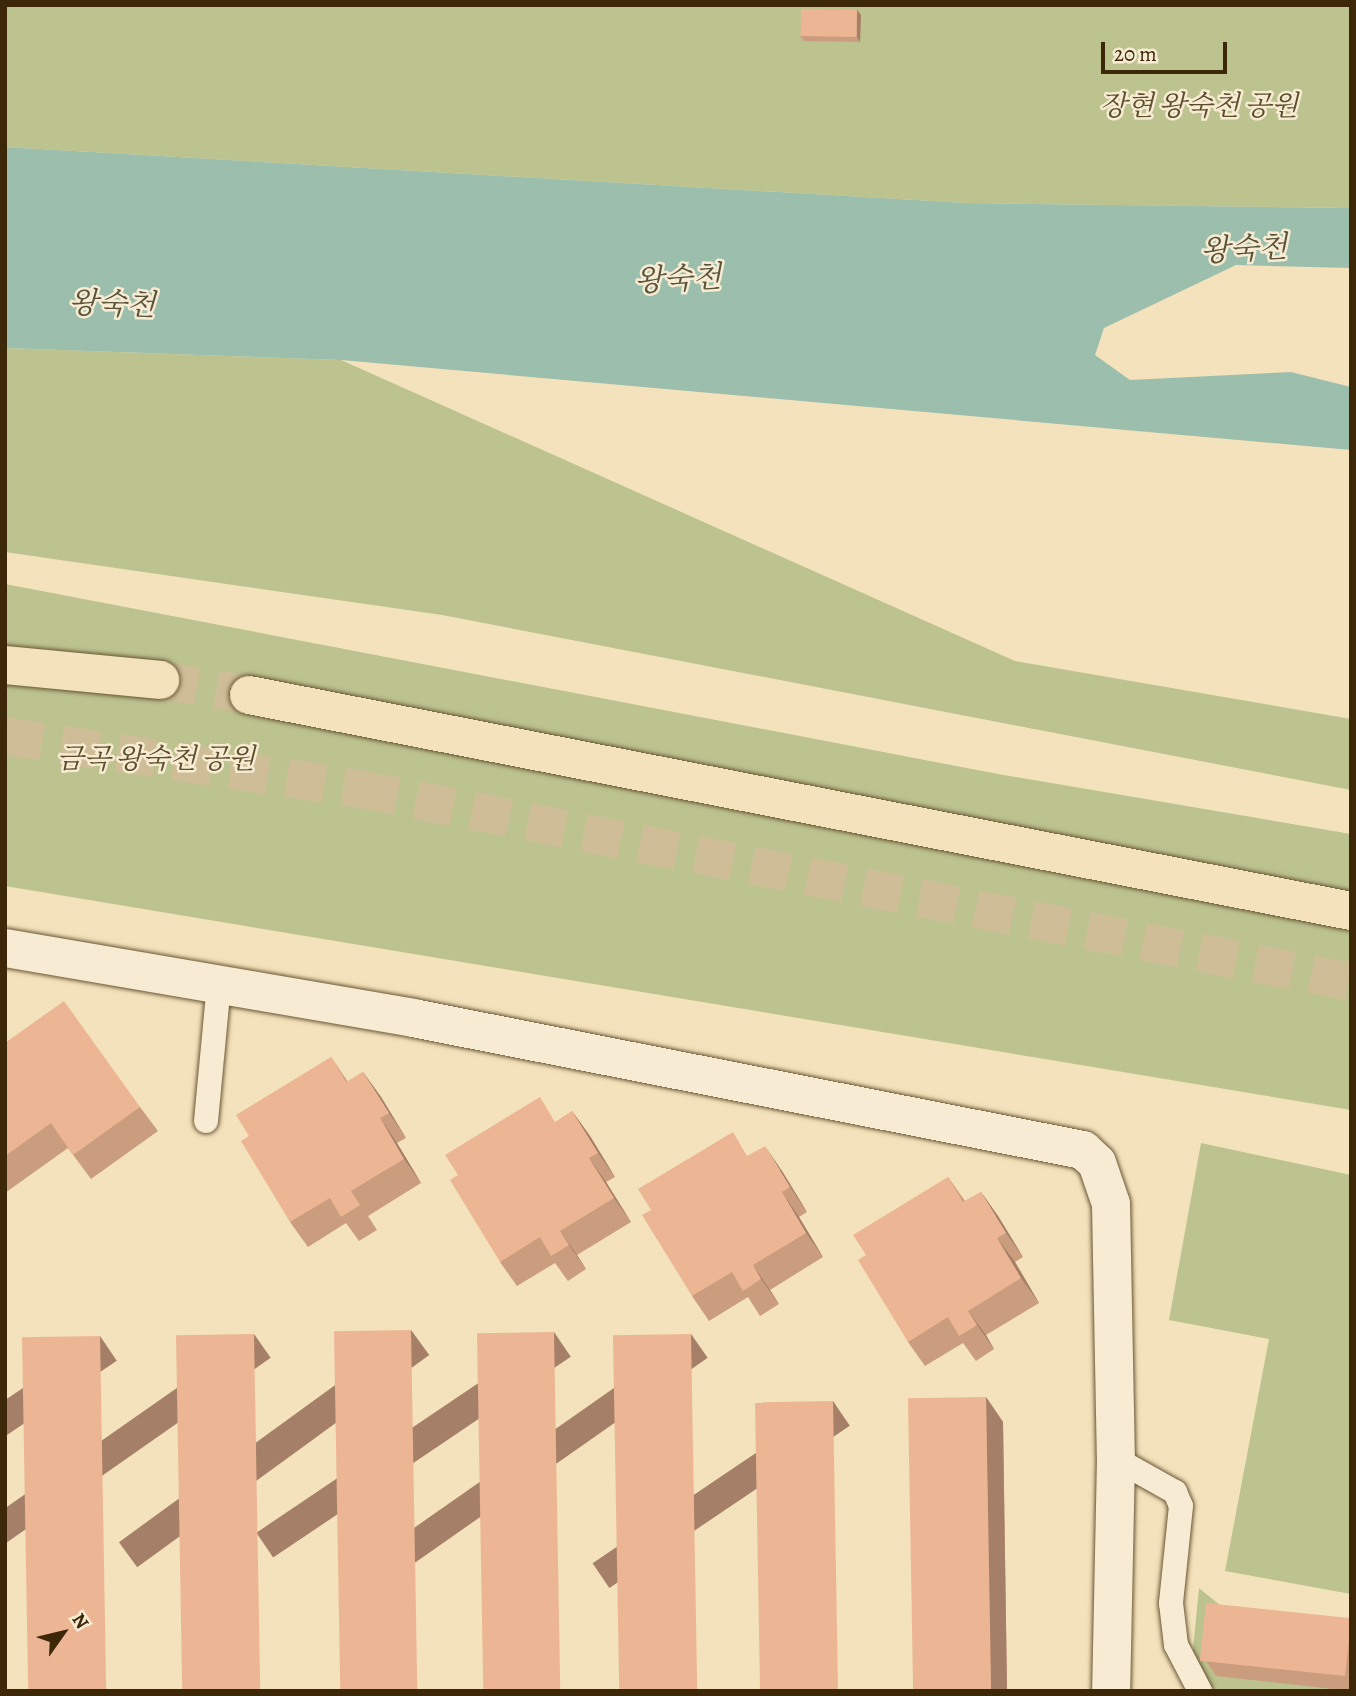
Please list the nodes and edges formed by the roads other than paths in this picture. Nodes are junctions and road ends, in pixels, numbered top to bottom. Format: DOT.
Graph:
graph roads {
  1 [pos="5,665"];
  2 [pos="160,680"];
  3 [pos="248,695"];
  4 [pos="1351,911"];
  5 [pos="5,948"];
  6 [pos="219,984"];
  7 [pos="206,1121"];
  8 [pos="1116,1460"];
  9 [pos="1111,1691"];
  10 [pos="1200,1691"];
  1 -- 2 [label="highway"];
  3 -- 4 [label="highway"];
  5 -- 6 [label="street"];
  6 -- 7 [label="lane"];
  6 -- 8 [label="street"];
  8 -- 9 [label="street"];
  8 -- 10 [label="lane"];
}
